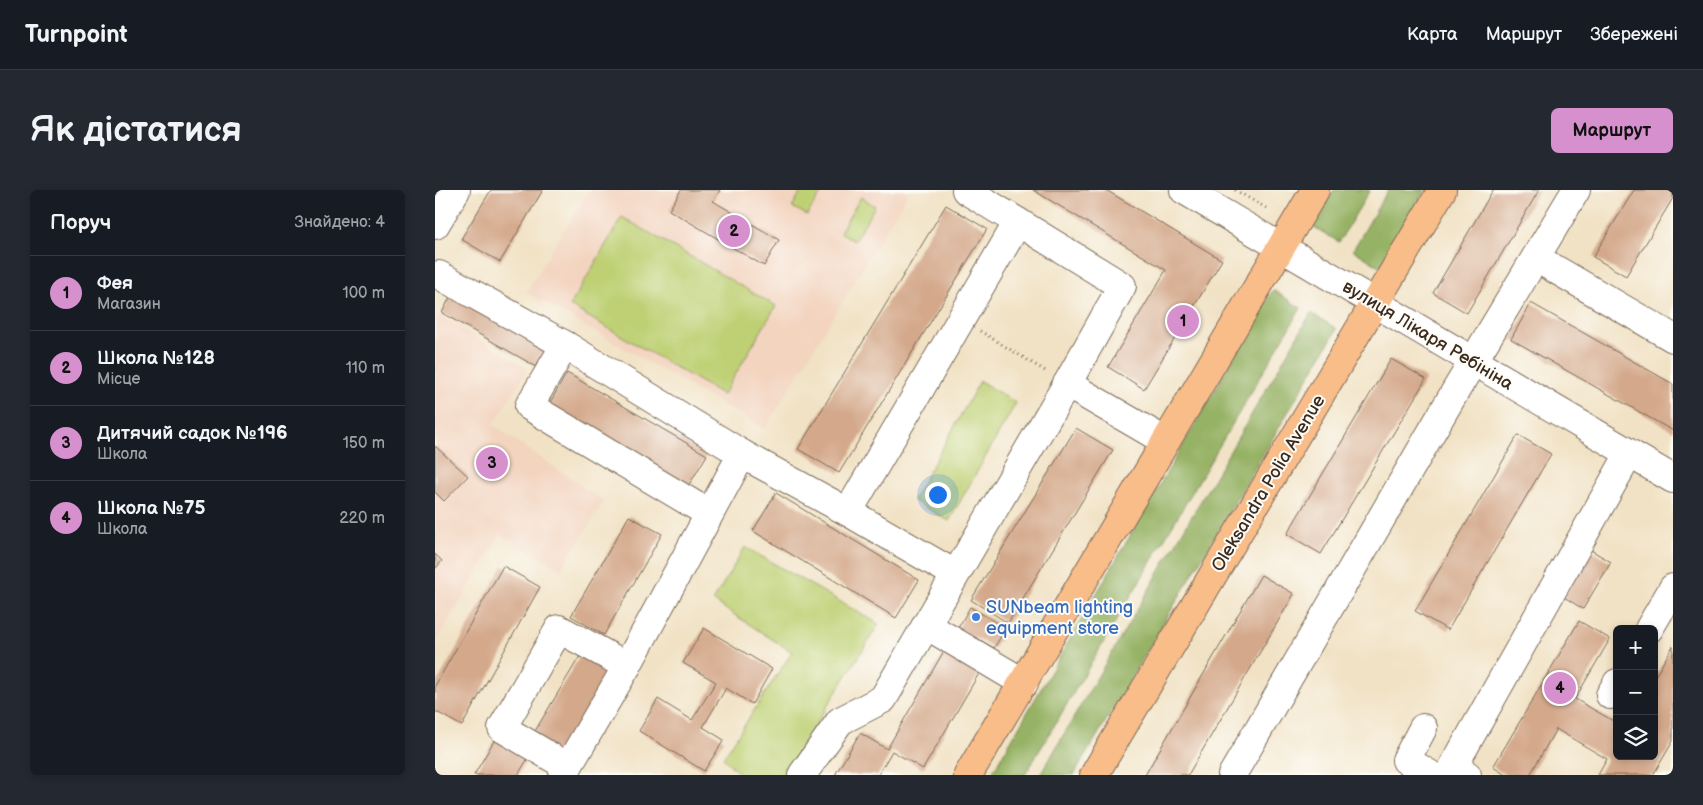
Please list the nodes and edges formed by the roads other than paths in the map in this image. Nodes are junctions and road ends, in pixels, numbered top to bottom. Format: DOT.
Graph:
graph roads {
  1 [pos="457,190"];
  2 [pos="966,190"];
  3 [pos="1184,190"];
  4 [pos="1315,190"];
  5 [pos="1442,190"];
  6 [pos="1576,190"];
  7 [pos="1018,222"];
  8 [pos="435,225"];
  9 [pos="1281,246"];
  10 [pos="1536,258"];
  11 [pos="436,270"];
  12 [pos="1375,303"];
  13 [pos="1673,338"];
  14 [pos="565,345"];
  15 [pos="1473,361"];
  16 [pos="1067,384"];
  17 [pos="1165,441"];
  18 [pos="742,454"];
  19 [pos="1629,454"];
  20 [pos="1673,479"];
  21 [pos="703,510"];
  22 [pos="848,512"];
  23 [pos="955,574"];
  24 [pos="1673,588"];
  25 [pos="926,625"];
  26 [pos="1651,625"];
  27 [pos="627,666"];
  28 [pos="1024,683"];
  29 [pos="1423,728"];
  30 [pos="566,771"];
  31 [pos="1099,773"];
  32 [pos="1450,773"];
  33 [pos="802,775"];
  34 [pos="969,775"];
  35 [pos="1232,775"];
  1 -- 8 [label="street"];
  2 -- 7 [label="street"];
  3 -- 9 [label="street, вулиця Лікаря Ребініна"];
  4 -- 9 [label="main road"];
  5 -- 12 [label="main road, Oleksandra Polia Avenue"];
  6 -- 10 [label="street"];
  7 -- 16 [label="street"];
  7 -- 22 [label="street"];
  9 -- 12 [label="street, вулиця Лікаря Ребініна"];
  9 -- 17 [label="main road"];
  10 -- 13 [label="street"];
  10 -- 15 [label="street"];
  11 -- 14 [label="street"];
  12 -- 15 [label="street, вулиця Лікаря Ребініна"];
  12 -- 31 [label="main road, Oleksandra Polia Avenue"];
  14 -- 18 [label="street"];
  14 -- 21 [label="street"];
  15 -- 19 [label="street, вулиця Лікаря Ребініна"];
  15 -- 35 [label="street"];
  16 -- 17 [label="street"];
  16 -- 23 [label="street"];
  17 -- 28 [label="main road"];
  18 -- 22 [label="street"];
  18 -- 27 [label="street"];
  19 -- 20 [label="street, вулиця Лікаря Ребініна"];
  19 -- 32 [label="street"];
  22 -- 23 [label="street"];
  23 -- 25 [label="street"];
  24 -- 26 [label="street"];
  25 -- 28 [label="street"];
  25 -- 33 [label="street"];
  27 -- 30 [label="street"];
  27 -- 30 [label="street"];
  28 -- 34 [label="main road"];
  29 -- 32 [label="street"];
}
